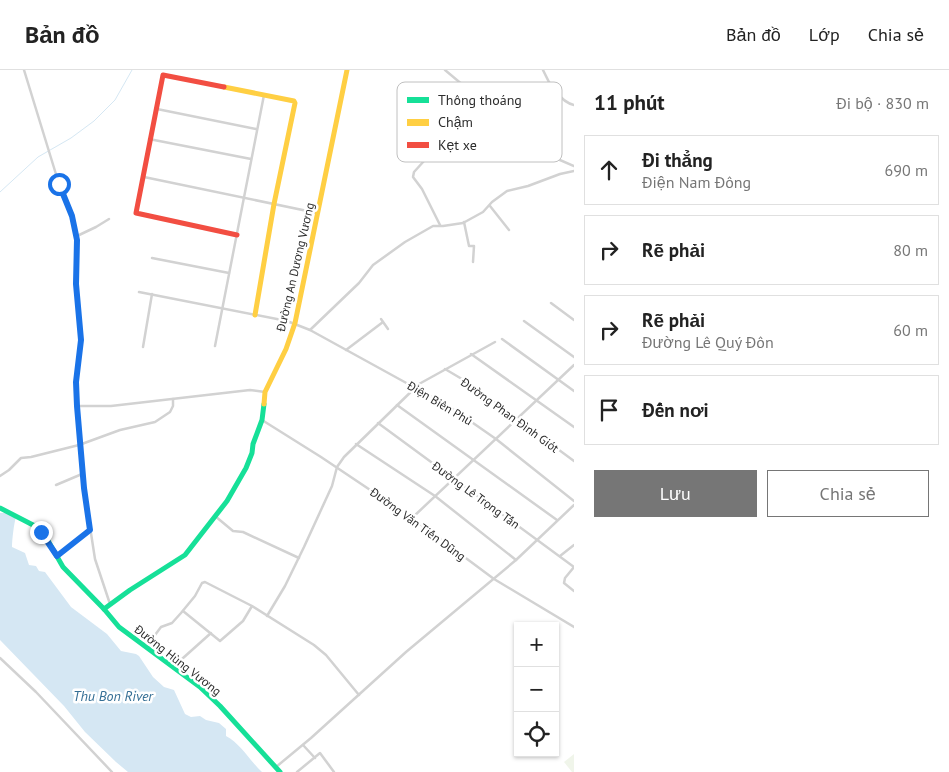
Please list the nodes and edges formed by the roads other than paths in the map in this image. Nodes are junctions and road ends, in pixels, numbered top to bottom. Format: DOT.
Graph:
graph roads {
  1 [pos="24,70"];
  2 [pos="347,70"];
  3 [pos="445,70"];
  4 [pos="542,70"];
  5 [pos="459,82"];
  6 [pos="550,82"];
  7 [pos="264,95"];
  8 [pos="562,98"];
  9 [pos="574,105"];
  10 [pos="156,109"];
  11 [pos="256,129"];
  12 [pos="150,139"];
  13 [pos="251,160"];
  14 [pos="562,161"];
  15 [pos="423,162"];
  16 [pos="574,166"];
  17 [pos="574,170"];
  18 [pos="142,177"];
  19 [pos="244,197"];
  20 [pos="274,204"];
  21 [pos="489,205"];
  22 [pos="318,213"];
  23 [pos="110,218"];
  24 [pos="464,222"];
  25 [pos="440,225"];
  26 [pos="509,230"];
  27 [pos="236,234"];
  28 [pos="77,236"];
  29 [pos="152,258"];
  30 [pos="473,262"];
  31 [pos="229,273"];
  32 [pos="140,292"];
  33 [pos="152,294"];
  34 [pos="551,303"];
  35 [pos="222,308"];
  36 [pos="255,315"];
  37 [pos="574,320"];
  38 [pos="524,321"];
  39 [pos="295,324"];
  40 [pos="388,329"];
  41 [pos="310,330"];
  42 [pos="502,339"];
  43 [pos="495,342"];
  44 [pos="215,346"];
  45 [pos="143,347"];
  46 [pos="346,350"];
  47 [pos="471,354"];
  48 [pos="574,357"];
  49 [pos="574,365"];
  50 [pos="445,369"];
  51 [pos="559,380"];
  52 [pos="415,388"];
  53 [pos="574,391"];
  54 [pos="265,392"];
  55 [pos="172,399"];
  56 [pos="536,401"];
  57 [pos="398,405"];
  58 [pos="77,406"];
  59 [pos="262,420"];
  60 [pos="516,420"];
  61 [pos="378,423"];
  62 [pos="574,427"];
  63 [pos="496,438"];
  64 [pos="356,444"];
  65 [pos="80,445"];
  66 [pos="473,460"];
  67 [pos="574,461"];
  68 [pos="337,467"];
  69 [pos="82,474"];
  70 [pos="0,476"];
  71 [pos="454,478"];
  72 [pos="56,485"];
  73 [pos="434,496"];
  74 [pos="574,501"];
  75 [pos="574,505"];
  76 [pos="0,508"];
  77 [pos="215,516"];
  78 [pos="412,518"];
  79 [pos="557,520"];
  80 [pos="90,530"];
  81 [pos="537,540"];
  82 [pos="574,544"];
  83 [pos="57,556"];
  84 [pos="560,556"];
  85 [pos="299,558"];
  86 [pos="516,560"];
  87 [pos="574,567"];
  88 [pos="494,579"];
  89 [pos="574,591"];
  90 [pos="110,604"];
  91 [pos="252,606"];
  92 [pos="104,609"];
  93 [pos="183,611"];
  94 [pos="267,616"];
  95 [pos="574,627"];
  96 [pos="211,633"];
  97 [pos="146,647"];
  98 [pos="0,658"];
  99 [pos="173,667"];
  100 [pos="358,695"];
  101 [pos="303,745"];
  102 [pos="315,758"];
  103 [pos="276,767"];
  104 [pos="112,772"];
  105 [pos="280,772"];
  106 [pos="297,772"];
  107 [pos="334,772"];
  1 -- 28 [label="street"];
  2 -- 22 [label="main road, Đường An Dương Vương"];
  3 -- 5 [label="street"];
  4 -- 6 [label="street"];
  7 -- 10 [label="main road"];
  7 -- 11 [label="street"];
  7 -- 20 [label="main road"];
  8 -- 9 [label="street"];
  10 -- 11 [label="street"];
  10 -- 12 [label="main road"];
  11 -- 13 [label="street"];
  12 -- 13 [label="street"];
  12 -- 18 [label="main road"];
  13 -- 19 [label="street"];
  14 -- 16 [label="street"];
  15 -- 25 [label="street"];
  17 -- 21 [label="street"];
  18 -- 19 [label="street"];
  18 -- 27 [label="main road"];
  19 -- 20 [label="street"];
  19 -- 27 [label="street"];
  20 -- 22 [label="street"];
  20 -- 36 [label="main road"];
  21 -- 24 [label="street"];
  21 -- 26 [label="street"];
  22 -- 39 [label="main road, Đường An Dương Vương"];
  23 -- 28 [label="street"];
  24 -- 25 [label="street"];
  24 -- 30 [label="street"];
  25 -- 41 [label="street"];
  27 -- 31 [label="street"];
  28 -- 58 [label="street"];
  29 -- 31 [label="street"];
  31 -- 35 [label="street"];
  32 -- 33 [label="street, Điện Biên Phủ"];
  33 -- 35 [label="street, Điện Biên Phủ"];
  33 -- 45 [label="street"];
  34 -- 37 [label="street"];
  35 -- 36 [label="street, Điện Biên Phủ"];
  35 -- 44 [label="street"];
  36 -- 39 [label="street, Điện Biên Phủ"];
  38 -- 48 [label="street"];
  39 -- 41 [label="street, Điện Biên Phủ"];
  39 -- 54 [label="main road, Đường An Dương Vương"];
  40 -- 46 [label="street"];
  41 -- 46 [label="street, Điện Biên Phủ"];
  42 -- 51 [label="street"];
  43 -- 47 [label="street"];
  46 -- 52 [label="street, Điện Biên Phủ"];
  47 -- 50 [label="street"];
  47 -- 56 [label="street"];
  49 -- 51 [label="street"];
  50 -- 52 [label="street"];
  50 -- 60 [label="street, Đường Phan Đình Giót"];
  51 -- 53 [label="street"];
  51 -- 56 [label="street"];
  52 -- 57 [label="street"];
  52 -- 63 [label="street, Điện Biên Phủ"];
  54 -- 55 [label="street"];
  54 -- 59 [label="main road, Đường An Dương Vương"];
  55 -- 58 [label="street"];
  55 -- 65 [label="street"];
  56 -- 60 [label="street"];
  56 -- 62 [label="street"];
  57 -- 61 [label="street"];
  57 -- 66 [label="street"];
  58 -- 65 [label="street"];
  59 -- 68 [label="street, Đường Văn Tiến Dũng"];
  59 -- 77 [label="main road, Đường An Dương Vương"];
  60 -- 63 [label="street"];
  60 -- 67 [label="street, Đường Phan Đình Giót"];
  61 -- 64 [label="street"];
  61 -- 71 [label="street, Đường Lê Trọng Tấn"];
  63 -- 66 [label="street"];
  63 -- 74 [label="street, Điện Biên Phủ"];
  64 -- 68 [label="street"];
  64 -- 73 [label="street"];
  65 -- 69 [label="street"];
  65 -- 70 [label="street"];
  66 -- 71 [label="street"];
  66 -- 79 [label="street"];
  68 -- 78 [label="street, Đường Văn Tiến Dũng"];
  68 -- 85 [label="street"];
  69 -- 72 [label="street"];
  69 -- 80 [label="street"];
  71 -- 73 [label="street"];
  71 -- 81 [label="street, Đường Lê Trọng Tấn"];
  73 -- 78 [label="street"];
  73 -- 86 [label="street"];
  75 -- 79 [label="street"];
  76 -- 83 [label="main road, Đường Hùng Vương"];
  77 -- 85 [label="street"];
  77 -- 90 [label="main road, Đường An Dương Vương"];
  78 -- 88 [label="street, Đường Văn Tiến Dũng"];
  79 -- 81 [label="street"];
  80 -- 83 [label="street"];
  80 -- 90 [label="street"];
  81 -- 84 [label="street, Đường Lê Trọng Tấn"];
  81 -- 86 [label="street"];
  82 -- 84 [label="street"];
  83 -- 92 [label="main road, Đường Hùng Vương"];
  84 -- 87 [label="street, Đường Lê Trọng Tấn"];
  85 -- 94 [label="street"];
  86 -- 88 [label="street"];
  87 -- 89 [label="street"];
  88 -- 95 [label="street, Đường Văn Tiến Dũng"];
  88 -- 100 [label="street"];
  90 -- 92 [label="main road, Đường An Dương Vương"];
  91 -- 93 [label="street"];
  91 -- 94 [label="street"];
  91 -- 96 [label="street"];
  92 -- 97 [label="main road, Đường Hùng Vương"];
  93 -- 96 [label="street"];
  93 -- 97 [label="street"];
  94 -- 100 [label="street"];
  96 -- 99 [label="street"];
  97 -- 99 [label="main road, Đường Hùng Vương"];
  98 -- 104 [label="street"];
  99 -- 103 [label="main road, Đường Hùng Vương"];
  100 -- 101 [label="street"];
  101 -- 102 [label="street"];
  101 -- 103 [label="street"];
  102 -- 106 [label="street"];
  102 -- 107 [label="street"];
  103 -- 105 [label="main road, Đường Hùng Vương"];
}
